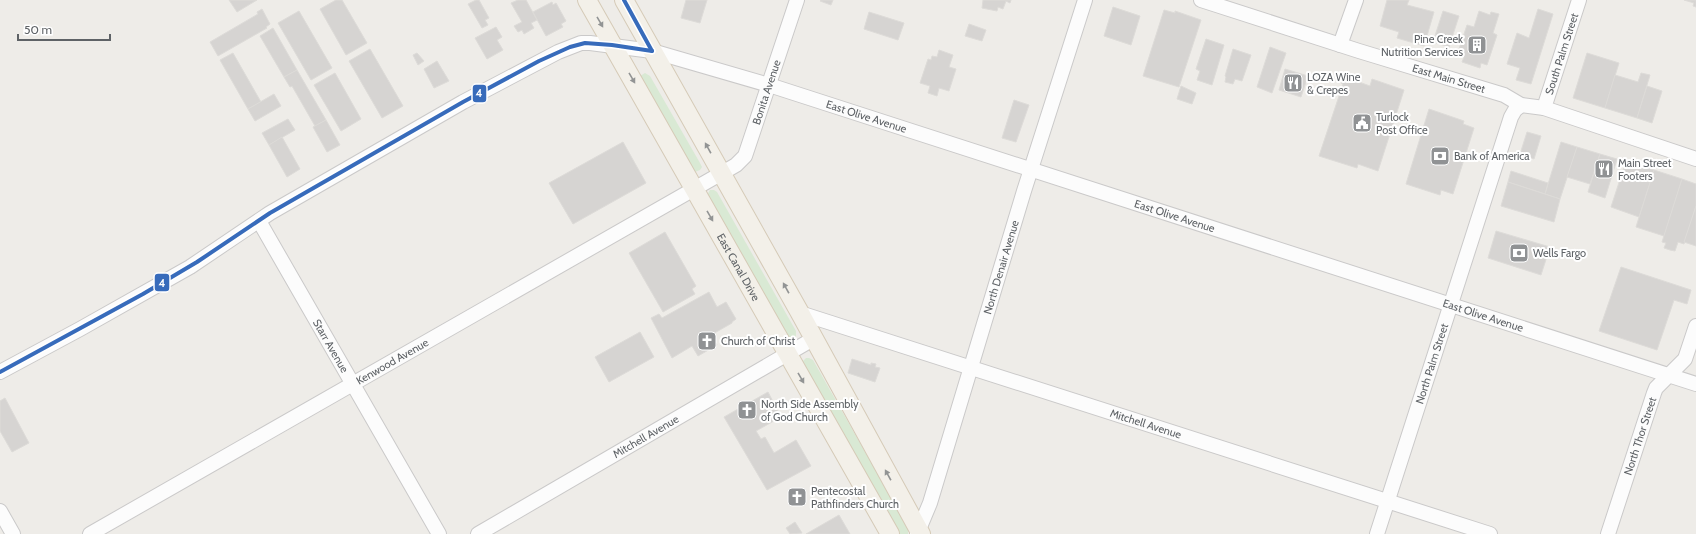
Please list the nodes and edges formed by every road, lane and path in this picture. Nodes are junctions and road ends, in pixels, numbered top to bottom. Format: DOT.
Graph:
graph roads {
  1 [pos="587,0"];
  2 [pos="624,0"];
  3 [pos="797,0"];
  4 [pos="1085,0"];
  5 [pos="1201,0"];
  6 [pos="1356,0"];
  7 [pos="1579,0"];
  8 [pos="612,45"];
  9 [pos="1340,45"];
  10 [pos="652,51"];
  11 [pos="769,85"];
  12 [pos="1521,105"];
  13 [pos="1544,108"];
  14 [pos="1696,159"];
  15 [pos="1031,170"];
  16 [pos="722,174"];
  17 [pos="694,188"];
  18 [pos="259,221"];
  19 [pos="1450,304"];
  20 [pos="800,313"];
  21 [pos="1696,326"];
  22 [pos="813,339"];
  23 [pos="788,354"];
  24 [pos="971,367"];
  25 [pos="0,372"];
  26 [pos="1669,375"];
  27 [pos="353,383"];
  28 [pos="1696,384"];
  29 [pos="1387,501"];
  30 [pos="0,511"];
  31 [pos="919,533"];
  32 [pos="13,534"];
  33 [pos="90,534"];
  34 [pos="439,534"];
  35 [pos="478,534"];
  36 [pos="890,534"];
  37 [pos="1377,534"];
  38 [pos="1490,534"];
  39 [pos="1608,534"];
  1 -- 8 [label="main road, East Canal Drive, one-way"];
  2 -- 10 [label="main road"];
  3 -- 11 [label="street, Bonita Avenue"];
  4 -- 15 [label="street, North Denair Avenue"];
  5 -- 9 [label="street, East Main Street"];
  6 -- 9 [label="street"];
  7 -- 13 [label="street, South Palm Street"];
  8 -- 10 [label="street, East Olive Avenue"];
  8 -- 17 [label="main road, East Canal Drive, one-way"];
  8 -- 18 [label="street, East Olive Avenue"];
  9 -- 12 [label="street, East Main Street"];
  10 -- 11 [label="street, East Olive Avenue"];
  16 -- 10 [label="main road, one-way"];
  11 -- 15 [label="street, East Olive Avenue"];
  11 -- 16 [label="street, Bonita Avenue"];
  12 -- 13 [label="street, East Main Street"];
  12 -- 19 [label="street, North Palm Street"];
  13 -- 14 [label="street, East Main Street"];
  15 -- 19 [label="street, East Olive Avenue"];
  15 -- 24 [label="street, North Denair Avenue"];
  16 -- 17 [label="street, Bonita Avenue"];
  20 -- 16 [label="main road, one-way"];
  17 -- 23 [label="main road, East Canal Drive, one-way"];
  17 -- 27 [label="street, Kenwood Avenue"];
  18 -- 25 [label="street, East Olive Avenue"];
  18 -- 27 [label="street, Starr Avenue"];
  19 -- 26 [label="street, East Olive Avenue"];
  19 -- 29 [label="street, North Palm Street"];
  20 -- 22 [label="main road"];
  20 -- 24 [label="street, Mitchell Avenue"];
  21 -- 26 [label="street, North Thor Street"];
  22 -- 23 [label="street, Mitchell Avenue"];
  31 -- 22 [label="main road, one-way"];
  23 -- 35 [label="street, Mitchell Avenue"];
  23 -- 36 [label="main road, East Canal Drive, one-way"];
  24 -- 29 [label="street, Mitchell Avenue"];
  24 -- 31 [label="street, North Denair Avenue"];
  26 -- 28 [label="street, East Olive Avenue"];
  26 -- 39 [label="street, North Thor Street"];
  27 -- 33 [label="street, Kenwood Avenue"];
  27 -- 34 [label="street, Starr Avenue"];
  29 -- 37 [label="street, North Palm Street"];
  29 -- 38 [label="street, Mitchell Avenue"];
  30 -- 32 [label="street"];
}
